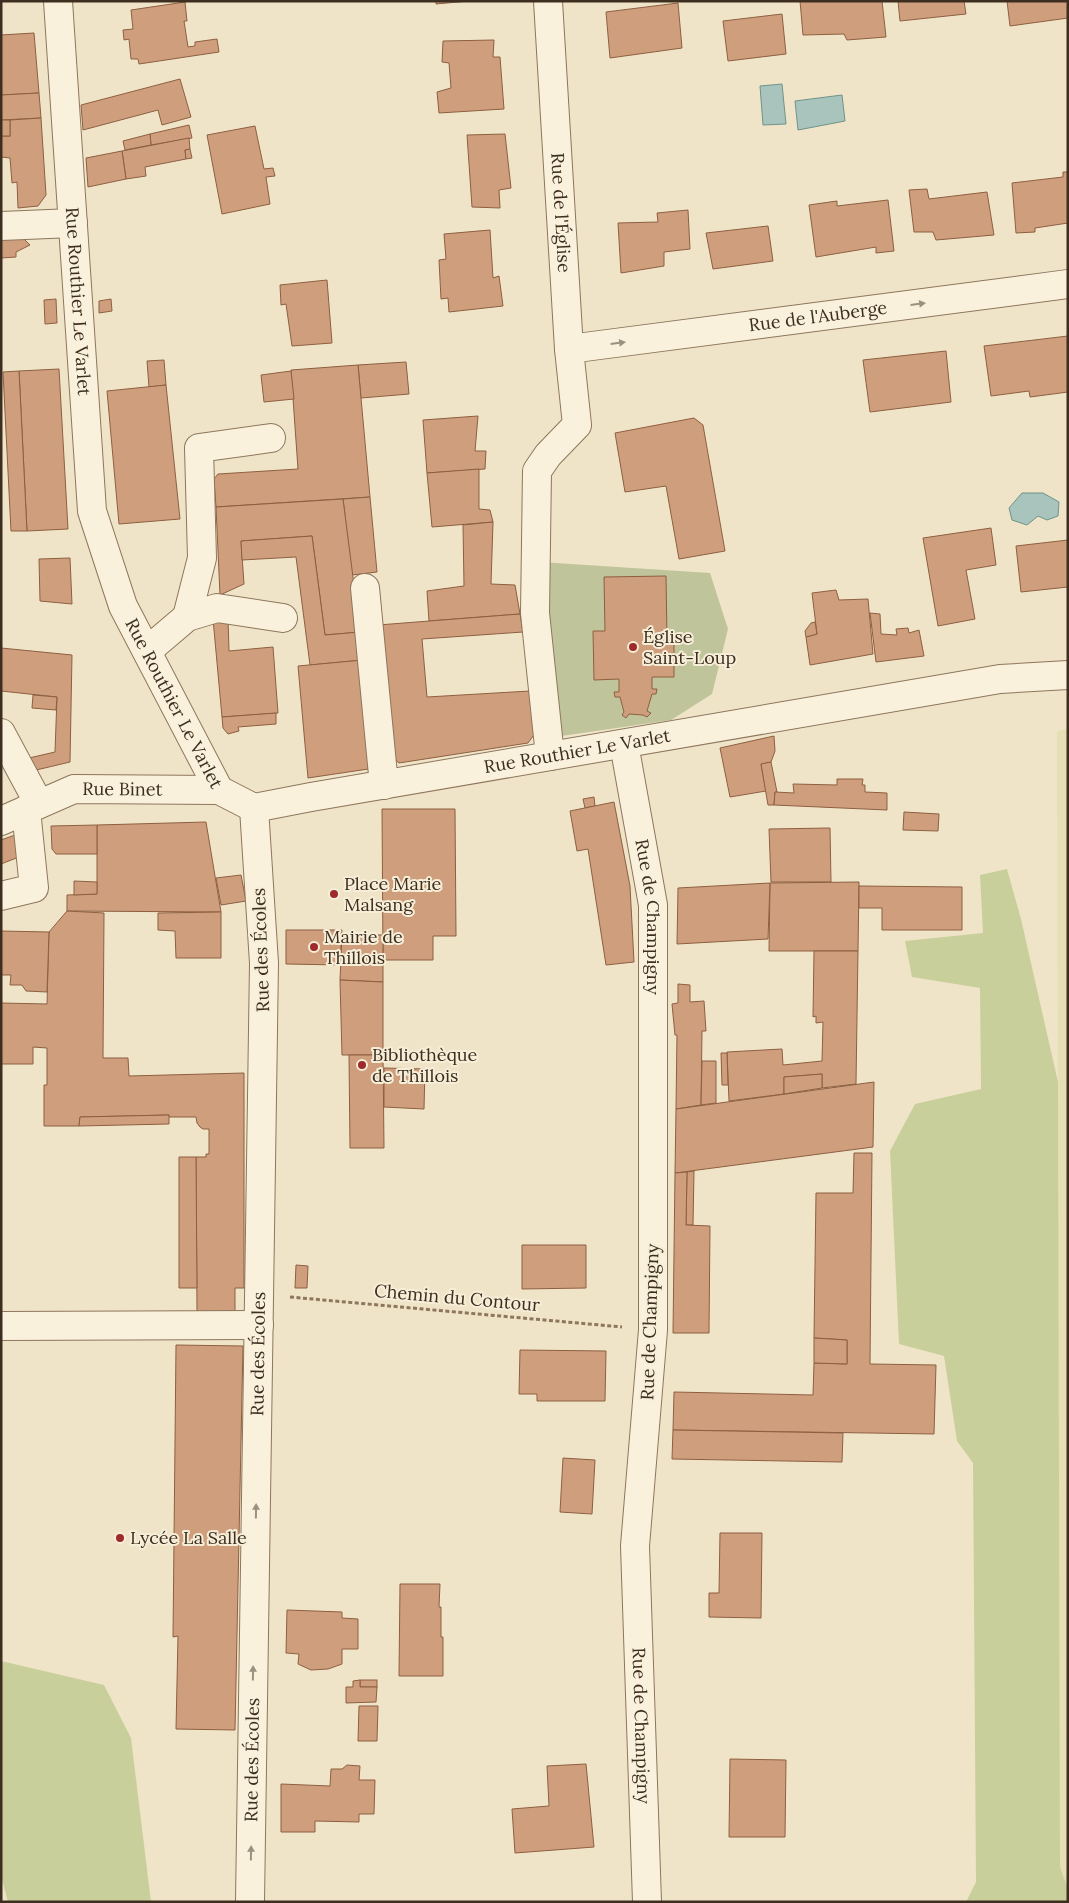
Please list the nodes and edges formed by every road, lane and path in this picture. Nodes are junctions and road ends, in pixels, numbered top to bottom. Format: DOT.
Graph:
graph roads {
  1 [pos="58,1"];
  2 [pos="548,1"];
  3 [pos="73,223"];
  4 [pos="1,226"];
  5 [pos="1068,284"];
  6 [pos="569,349"];
  7 [pos="271,438"];
  8 [pos="365,588"];
  9 [pos="187,617"];
  10 [pos="283,618"];
  11 [pos="146,651"];
  12 [pos="1068,675"];
  13 [pos="1,733"];
  14 [pos="624,744"];
  15 [pos="550,756"];
  16 [pos="384,785"];
  17 [pos="219,790"];
  18 [pos="33,807"];
  19 [pos="254,808"];
  20 [pos="1,821"];
  21 [pos="1,896"];
  22 [pos="259,1294"];
  23 [pos="259,1325"];
  24 [pos="1,1326"];
  25 [pos="653,1330"];
  26 [pos="250,1902"];
  27 [pos="648,1902"];
  1 -- 3 [label="street, Rue Routhier Le Varlet"];
  2 -- 6 [label="street, Rue de l'Église"];
  3 -- 4 [label="street"];
  3 -- 11 [label="street, Rue Routhier Le Varlet"];
  6 -- 5 [label="street, Rue de l'Auberge, one-way"];
  6 -- 15 [label="street, Rue de l'Église"];
  7 -- 9 [label="street"];
  8 -- 16 [label="street"];
  9 -- 10 [label="street"];
  9 -- 11 [label="street"];
  11 -- 17 [label="street, Rue Routhier Le Varlet"];
  12 -- 14 [label="street, Rue Routhier Le Varlet"];
  13 -- 18 [label="street"];
  14 -- 15 [label="street, Rue Routhier Le Varlet"];
  14 -- 25 [label="street, Rue de Champigny"];
  15 -- 16 [label="street, Rue Routhier Le Varlet"];
  16 -- 19 [label="street, Rue Routhier Le Varlet"];
  17 -- 18 [label="street, Rue Binet"];
  17 -- 19 [label="street, Rue Routhier Le Varlet"];
  18 -- 20 [label="street, Rue Binet"];
  18 -- 21 [label="street"];
  19 -- 22 [label="street, Rue des Écoles"];
  22 -- 23 [label="street, Rue des Écoles"];
  22 -- 25 [label="path, Chemin du Contour"];
  23 -- 24 [label="street"];
  26 -- 23 [label="street, Rue des Écoles, one-way"];
  25 -- 27 [label="street, Rue de Champigny"];
}
